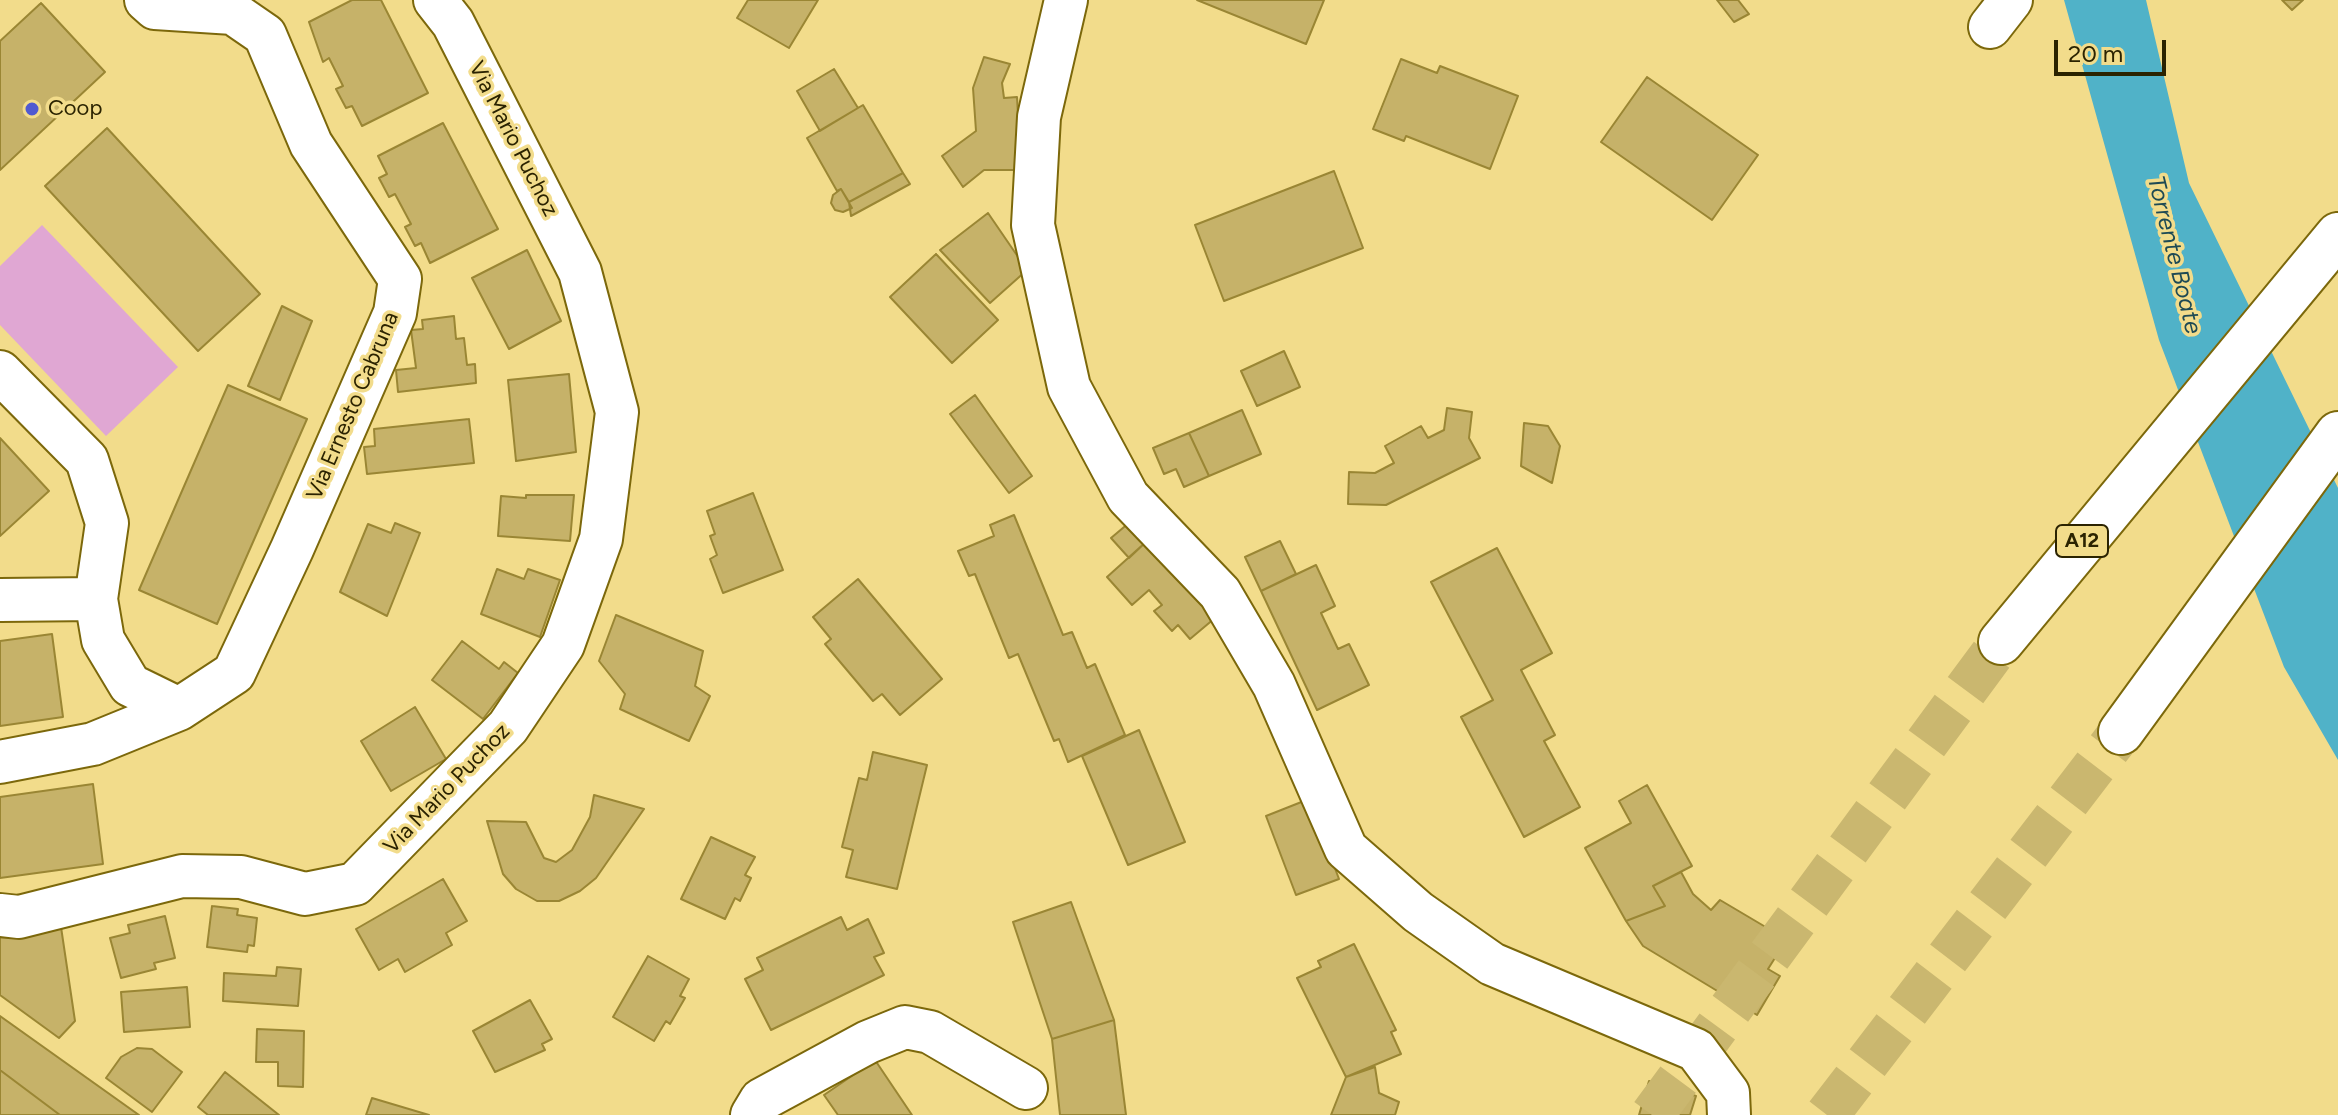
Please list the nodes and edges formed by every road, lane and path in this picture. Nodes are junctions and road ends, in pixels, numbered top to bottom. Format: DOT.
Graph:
graph roads {
  1 [pos="146,0"];
  2 [pos="1066,0"];
  3 [pos="455,8"];
  4 [pos="2338,235"];
  5 [pos="0,372"];
  6 [pos="2338,434"];
  7 [pos="96,599"];
  8 [pos="0,600"];
  9 [pos="2001,642"];
  10 [pos="179,709"];
  11 [pos="2121,732"];
  12 [pos="0,762"];
  13 [pos="0,915"];
  14 [pos="1026,1088"];
  15 [pos="752,1115"];
  16 [pos="1729,1115"];
  1 -- 10 [label="street, Via Ernesto Cabruna"];
  2 -- 16 [label="street"];
  3 -- 13 [label="street, Via Mario Puchoz"];
  4 -- 9 [label="highway, A12"];
  5 -- 7 [label="street"];
  6 -- 11 [label="highway"];
  7 -- 8 [label="street"];
  7 -- 10 [label="street"];
  10 -- 12 [label="street, Via Ernesto Cabruna"];
  14 -- 15 [label="street"];
}
